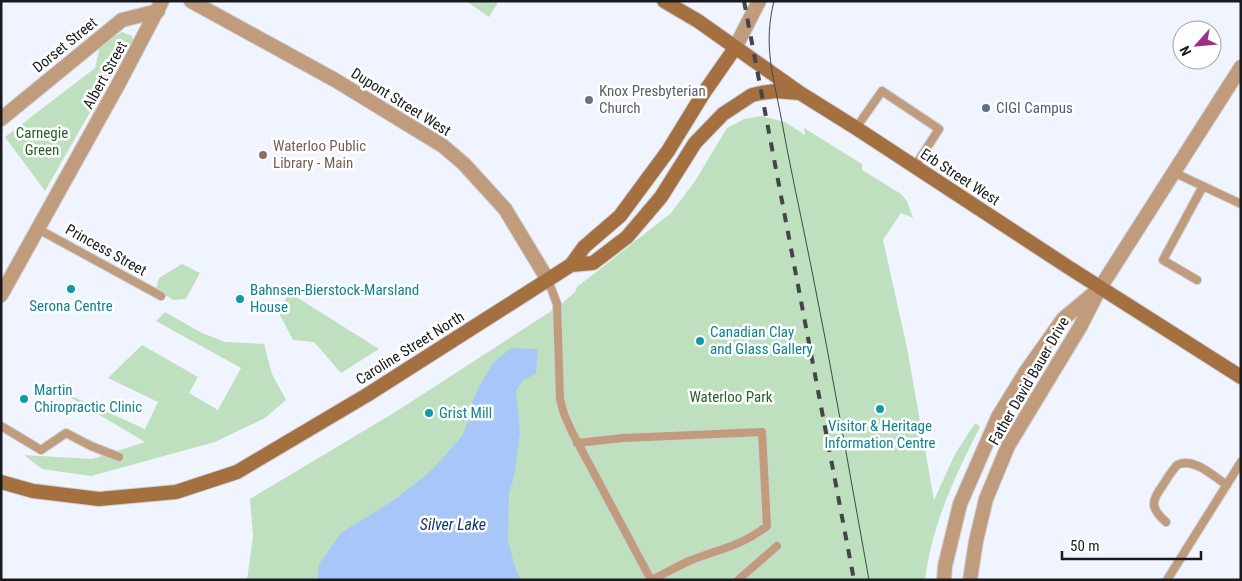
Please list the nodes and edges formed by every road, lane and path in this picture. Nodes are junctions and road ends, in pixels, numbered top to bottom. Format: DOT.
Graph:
graph roads {
  1 [pos="192,1"];
  2 [pos="664,1"];
  3 [pos="759,1"];
  4 [pos="160,6"];
  5 [pos="735,48"];
  6 [pos="1241,67"];
  7 [pos="800,93"];
  8 [pos="1,119"];
  9 [pos="856,128"];
  10 [pos="914,166"];
  11 [pos="1173,172"];
  12 [pos="1203,186"];
  13 [pos="1241,204"];
  14 [pos="38,229"];
  15 [pos="571,265"];
  16 [pos="548,280"];
  17 [pos="1197,280"];
  18 [pos="1100,288"];
  19 [pos="1,295"];
  20 [pos="162,296"];
  21 [pos="1241,377"];
  22 [pos="1,426"];
  23 [pos="577,442"];
  24 [pos="119,457"];
  25 [pos="1241,462"];
  26 [pos="1,482"];
  27 [pos="1227,484"];
  28 [pos="1166,522"];
  29 [pos="776,546"];
  30 [pos="738,580"];
  31 [pos="944,580"];
  32 [pos="970,580"];
  33 [pos="1167,580"];
  1 -- 16 [label="street, Dupont Street West"];
  2 -- 5 [label="main road, Erb Street West"];
  3 -- 5 [label="street"];
  4 -- 8 [label="street, Dorset Street"];
  4 -- 14 [label="street, Albert Street"];
  5 -- 7 [label="main road, Erb Street West"];
  5 -- 15 [label="main road, Caroline Street North"];
  6 -- 11 [label="street, Father David Bauer Drive"];
  7 -- 9 [label="main road, Erb Street West"];
  7 -- 15 [label="main road"];
  9 -- 10 [label="main road, Erb Street West"];
  9 -- 10 [label="lane"];
  10 -- 18 [label="main road, Erb Street West"];
  11 -- 12 [label="lane"];
  11 -- 18 [label="street, Father David Bauer Drive"];
  12 -- 13 [label="lane"];
  12 -- 17 [label="lane"];
  14 -- 19 [label="street, Albert Street"];
  14 -- 20 [label="lane, Princess Street"];
  15 -- 16 [label="main road, Caroline Street North"];
  16 -- 23 [label="lane"];
  16 -- 26 [label="main road, Caroline Street North"];
  18 -- 21 [label="main road, Erb Street West"];
  18 -- 31 [label="street, Father David Bauer Drive"];
  18 -- 32 [label="street, Father David Bauer Drive"];
  22 -- 24 [label="lane"];
  23 -- 23 [label="lane"];
  25 -- 27 [label="lane"];
  27 -- 28 [label="lane"];
  27 -- 33 [label="lane"];
  29 -- 30 [label="lane"];
}
